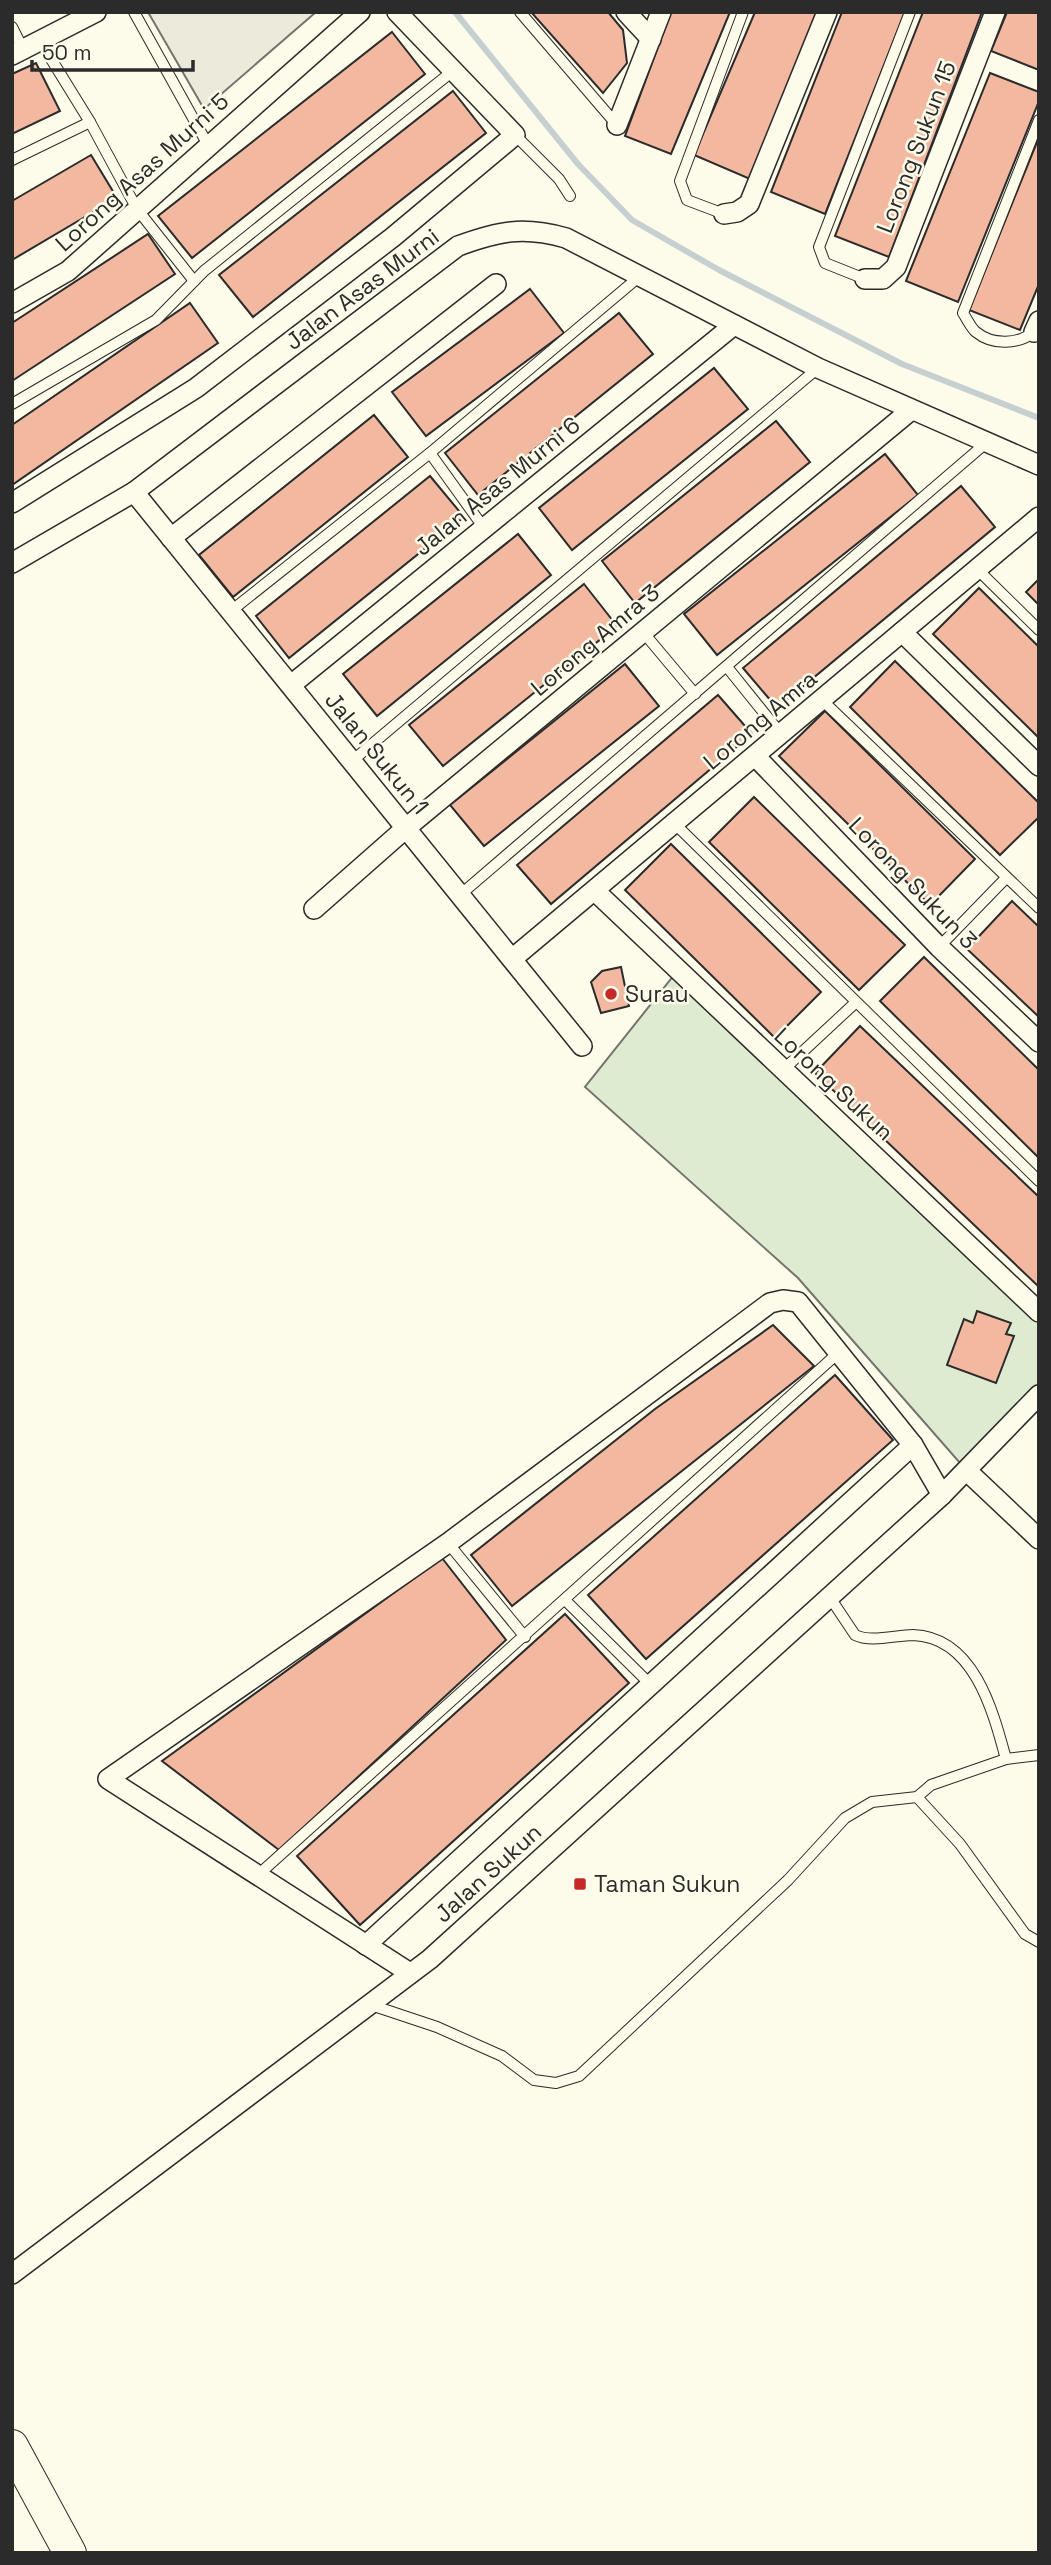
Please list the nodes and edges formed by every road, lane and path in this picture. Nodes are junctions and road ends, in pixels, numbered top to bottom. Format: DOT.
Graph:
graph roads {
  1 [pos="96,12"];
  2 [pos="134,12"];
  3 [pos="360,12"];
  4 [pos="397,12"];
  5 [pos="520,12"];
  6 [pos="626,12"];
  7 [pos="661,12"];
  8 [pos="743,12"];
  9 [pos="827,12"];
  10 [pos="910,12"];
  11 [pos="995,12"];
  12 [pos="12,27"];
  13 [pos="651,39"];
  14 [pos="25,48"];
  15 [pos="455,70"];
  16 [pos="1039,120"];
  17 [pos="90,122"];
  18 [pos="617,125"];
  19 [pos="514,135"];
  20 [pos="208,145"];
  21 [pos="12,160"];
  22 [pos="570,196"];
  23 [pos="137,209"];
  24 [pos="724,214"];
  25 [pos="640,276"];
  26 [pos="865,279"];
  27 [pos="194,281"];
  28 [pos="496,284"];
  29 [pos="12,303"];
  30 [pos="734,325"];
  31 [pos="1037,326"];
  32 [pos="818,368"];
  33 [pos="12,404"];
  34 [pos="910,411"];
  35 [pos="986,443"];
  36 [pos="430,453"];
  37 [pos="1039,465"];
  38 [pos="134,492"];
  39 [pos="12,503"];
  40 [pos="1039,517"];
  41 [pos="484,528"];
  42 [pos="171,538"];
  43 [pos="12,563"];
  44 [pos="977,569"];
  45 [pos="231,611"];
  46 [pos="1039,630"];
  47 [pos="643,632"];
  48 [pos="902,632"];
  49 [pos="727,667"];
  50 [pos="291,685"];
  51 [pos="695,694"];
  52 [pos="822,700"];
  53 [pos="781,734"];
  54 [pos="755,756"];
  55 [pos="352,761"];
  56 [pos="1039,766"];
  57 [pos="674,823"];
  58 [pos="406,828"];
  59 [pos="1006,878"];
  60 [pos="595,891"];
  61 [pos="460,895"];
  62 [pos="1039,908"];
  63 [pos="314,909"];
  64 [pos="939,947"];
  65 [pos="512,959"];
  66 [pos="854,1004"];
  67 [pos="1039,1042"];
  68 [pos="582,1046"];
  69 [pos="783,1070"];
  70 [pos="1039,1181"];
  71 [pos="1039,1312"];
  72 [pos="837,1354"];
  73 [pos="1039,1395"];
  74 [pos="913,1445"];
  75 [pos="967,1471"];
  76 [pos="942,1495"];
  77 [pos="1039,1539"];
  78 [pos="448,1542"];
  79 [pos="829,1596"];
  80 [pos="566,1601"];
  81 [pos="525,1637"];
  82 [pos="649,1683"];
  83 [pos="1039,1755"];
  84 [pos="1006,1759"];
  85 [pos="917,1797"];
  86 [pos="258,1875"];
  87 [pos="1039,1942"];
  88 [pos="366,1945"];
  89 [pos="410,1973"];
  90 [pos="368,2004"];
  91 [pos="12,2274"];
  92 [pos="12,2446"];
  93 [pos="70,2553"];
  1 -- 14 [label="street"];
  2 -- 20 [label="lane"];
  3 -- 20 [label="street, Lorong Asas Murni 5"];
  4 -- 15 [label="street"];
  5 -- 18 [label="lane"];
  6 -- 13 [label="street"];
  7 -- 13 [label="street"];
  8 -- 24 [label="lane"];
  9 -- 24 [label="street"];
  10 -- 26 [label="lane"];
  11 -- 26 [label="street, Lorong Sukun 15"];
  12 -- 14 [label="lane"];
  13 -- 18 [label="street"];
  14 -- 17 [label="lane"];
  15 -- 19 [label="street"];
  15 -- 27 [label="lane"];
  16 -- 31 [label="lane"];
  17 -- 21 [label="lane"];
  17 -- 23 [label="lane"];
  19 -- 22 [label="lane"];
  19 -- 39 [label="street"];
  20 -- 23 [label="street, Lorong Asas Murni 5"];
  23 -- 27 [label="lane"];
  23 -- 29 [label="street, Lorong Asas Murni 5"];
  25 -- 30 [label="street, Jalan Asas Murni"];
  25 -- 36 [label="lane"];
  25 -- 38 [label="street, Jalan Asas Murni"];
  27 -- 33 [label="lane"];
  28 -- 42 [label="street"];
  30 -- 32 [label="street, Jalan Asas Murni"];
  30 -- 41 [label="street, Jalan Asas Murni 6"];
  32 -- 34 [label="street, Jalan Asas Murni"];
  32 -- 55 [label="lane"];
  34 -- 35 [label="street, Jalan Asas Murni"];
  34 -- 47 [label="street, Lorong Amra 3"];
  35 -- 37 [label="street, Jalan Asas Murni"];
  35 -- 49 [label="lane"];
  36 -- 41 [label="lane"];
  36 -- 45 [label="lane"];
  38 -- 42 [label="street, Jalan Sukun 1"];
  38 -- 43 [label="street, Jalan Asas Murni"];
  40 -- 44 [label="street, Lorong Amra"];
  41 -- 50 [label="street, Jalan Asas Murni 6"];
  42 -- 45 [label="street, Jalan Sukun 1"];
  44 -- 46 [label="lane"];
  44 -- 48 [label="street, Lorong Amra"];
  45 -- 50 [label="street, Jalan Sukun 1"];
  47 -- 51 [label="lane"];
  47 -- 58 [label="street, Lorong Amra 3"];
  48 -- 52 [label="street, Lorong Amra"];
  48 -- 56 [label="street"];
  49 -- 51 [label="lane"];
  49 -- 53 [label="lane"];
  50 -- 55 [label="street, Jalan Sukun 1"];
  51 -- 61 [label="lane"];
  52 -- 53 [label="street, Lorong Amra"];
  52 -- 59 [label="lane"];
  53 -- 54 [label="street, Lorong Amra"];
  54 -- 57 [label="street, Lorong Amra"];
  54 -- 64 [label="street, Lorong Sukun 3"];
  55 -- 58 [label="street, Jalan Sukun 1"];
  57 -- 60 [label="street, Lorong Amra"];
  57 -- 66 [label="lane"];
  58 -- 61 [label="street, Jalan Sukun 1"];
  58 -- 63 [label="street, Lorong Amra 3"];
  59 -- 62 [label="lane"];
  59 -- 64 [label="lane"];
  60 -- 65 [label="street, Lorong Amra"];
  60 -- 69 [label="street, Lorong Sukun"];
  61 -- 65 [label="street, Jalan Sukun 1"];
  64 -- 67 [label="street, Lorong Sukun 3"];
  65 -- 68 [label="street, Jalan Sukun 1"];
  66 -- 69 [label="lane"];
  66 -- 70 [label="lane"];
  69 -- 71 [label="street, Lorong Sukun"];
  72 -- 74 [label="street"];
  72 -- 78 [label="street"];
  72 -- 80 [label="lane"];
  73 -- 75 [label="street"];
  74 -- 76 [label="street"];
  74 -- 82 [label="street"];
  75 -- 76 [label="street, Jalan Sukun"];
  75 -- 77 [label="street"];
  76 -- 79 [label="street, Jalan Sukun"];
  78 -- 81 [label="lane"];
  78 -- 86 [label="street"];
  79 -- 84 [label="lane"];
  79 -- 89 [label="street, Jalan Sukun"];
  80 -- 81 [label="lane"];
  80 -- 82 [label="lane"];
  81 -- 86 [label="lane"];
  82 -- 88 [label="street"];
  83 -- 84 [label="lane"];
  84 -- 85 [label="lane"];
  85 -- 87 [label="lane"];
  85 -- 90 [label="lane"];
  86 -- 88 [label="street"];
  88 -- 89 [label="street"];
  89 -- 90 [label="street, Jalan Sukun"];
  90 -- 91 [label="street, Jalan Sukun"];
  92 -- 93 [label="highway"];
}
